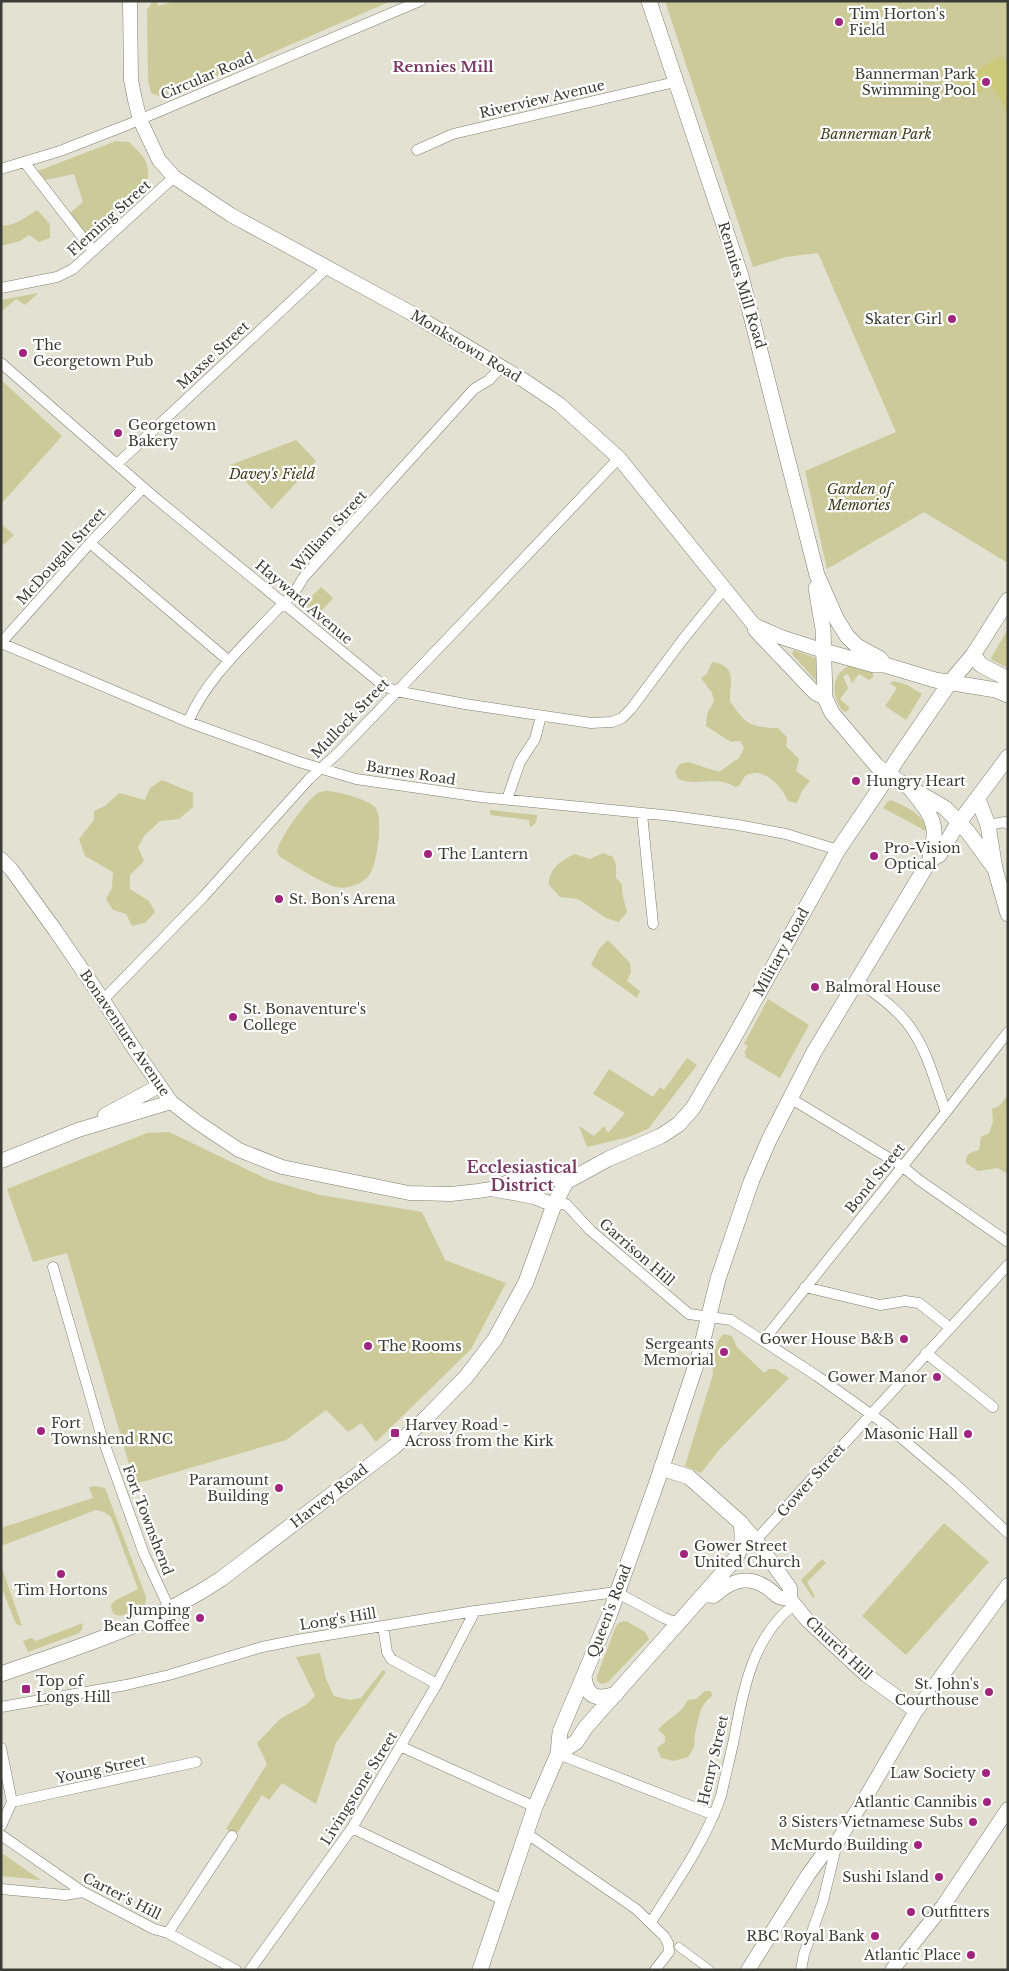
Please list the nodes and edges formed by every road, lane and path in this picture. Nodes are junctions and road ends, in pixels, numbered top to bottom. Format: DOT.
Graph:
graph roads {
  1 [pos="130,1"];
  2 [pos="420,1"];
  3 [pos="649,1"];
  4 [pos="675,82"];
  5 [pos="140,120"];
  6 [pos="417,150"];
  7 [pos="25,163"];
  8 [pos="1,169"];
  9 [pos="174,177"];
  10 [pos="93,251"];
  11 [pos="328,267"];
  12 [pos="1,288"];
  13 [pos="1,363"];
  14 [pos="500,367"];
  15 [pos="619,458"];
  16 [pos="117,464"];
  17 [pos="143,488"];
  18 [pos="90,543"];
  19 [pos="818,575"];
  20 [pos="724,589"];
  21 [pos="1008,600"];
  22 [pos="284,604"];
  23 [pos="754,625"];
  24 [pos="1,643"];
  25 [pos="824,650"];
  26 [pos="972,655"];
  27 [pos="229,661"];
  28 [pos="885,665"];
  29 [pos="1008,679"];
  30 [pos="950,681"];
  31 [pos="396,691"];
  32 [pos="1008,695"];
  33 [pos="825,698"];
  34 [pos="541,716"];
  35 [pos="188,722"];
  36 [pos="1008,757"];
  37 [pos="320,769"];
  38 [pos="888,773"];
  39 [pos="910,788"];
  40 [pos="507,799"];
  41 [pos="978,799"];
  42 [pos="642,814"];
  43 [pos="960,823"];
  44 [pos="988,824"];
  45 [pos="1008,824"];
  46 [pos="838,850"];
  47 [pos="1,859"];
  48 [pos="930,860"];
  49 [pos="995,869"];
  50 [pos="1008,914"];
  51 [pos="654,924"];
  52 [pos="857,980"];
  53 [pos="103,1000"];
  54 [pos="1008,1032"];
  55 [pos="159,1086"];
  56 [pos="790,1098"];
  57 [pos="171,1102"];
  58 [pos="946,1112"];
  59 [pos="78,1130"];
  60 [pos="1,1161"];
  61 [pos="902,1166"];
  62 [pos="566,1182"];
  63 [pos="491,1189"];
  64 [pos="554,1205"];
  65 [pos="1008,1242"];
  66 [pos="1008,1265"];
  67 [pos="53,1267"];
  68 [pos="805,1286"];
  69 [pos="707,1318"];
  70 [pos="949,1327"];
  71 [pos="763,1341"];
  72 [pos="926,1353"];
  73 [pos="993,1407"];
  74 [pos="870,1416"];
  75 [pos="661,1468"];
  76 [pos="740,1523"];
  77 [pos="1008,1533"];
  78 [pos="756,1540"];
  79 [pos="1008,1585"];
  80 [pos="616,1592"];
  81 [pos="703,1595"];
  82 [pos="792,1602"];
  83 [pos="170,1610"];
  84 [pos="474,1611"];
  85 [pos="678,1623"];
  86 [pos="383,1626"];
  87 [pos="1,1674"];
  88 [pos="584,1677"];
  89 [pos="437,1684"];
  90 [pos="616,1694"];
  91 [pos="1,1707"];
  92 [pos="916,1711"];
  93 [pos="402,1747"];
  94 [pos="1,1748"];
  95 [pos="558,1754"];
  96 [pos="196,1762"];
  97 [pos="12,1802"];
  98 [pos="536,1807"];
  99 [pos="1008,1809"];
  100 [pos="714,1815"];
  101 [pos="1,1826"];
  102 [pos="352,1828"];
  103 [pos="526,1833"];
  104 [pos="1,1835"];
  105 [pos="232,1836"];
  106 [pos="837,1842"];
  107 [pos="1,1889"];
  108 [pos="83,1892"];
  109 [pos="503,1900"];
  110 [pos="651,1922"];
  111 [pos="168,1933"];
  112 [pos="679,1947"];
  113 [pos="236,1970"];
  114 [pos="250,1970"];
  115 [pos="480,1970"];
  116 [pos="654,1970"];
  117 [pos="710,1970"];
  118 [pos="748,1970"];
  119 [pos="801,1970"];
  120 [pos="892,1970"];
  1 -- 5 [label="street, Monkstown Road"];
  2 -- 5 [label="street, Circular Road"];
  3 -- 4 [label="main road, Rennies Mill Road"];
  4 -- 6 [label="street, Riverview Avenue"];
  4 -- 19 [label="main road, Rennies Mill Road"];
  5 -- 7 [label="street, Circular Road"];
  5 -- 9 [label="street, Monkstown Road"];
  7 -- 8 [label="street, Circular Road"];
  7 -- 10 [label="street"];
  9 -- 10 [label="street, Fleming Street"];
  9 -- 11 [label="street, Monkstown Road"];
  10 -- 12 [label="street, Fleming Street"];
  11 -- 14 [label="street, Monkstown Road"];
  11 -- 16 [label="street, Maxse Street"];
  13 -- 16 [label="street, Hayward Avenue"];
  14 -- 15 [label="street, Monkstown Road"];
  14 -- 22 [label="street, William Street"];
  15 -- 20 [label="street, Monkstown Road"];
  15 -- 31 [label="street, Mullock Street"];
  16 -- 17 [label="street, Hayward Avenue"];
  17 -- 18 [label="street, McDougall Street"];
  17 -- 22 [label="street, Hayward Avenue"];
  18 -- 24 [label="street, McDougall Street"];
  18 -- 27 [label="street"];
  19 -- 25 [label="main road, Rennies Mill Road"];
  19 -- 28 [label="main road, Rennies Mill Road"];
  20 -- 23 [label="street, Monkstown Road"];
  20 -- 34 [label="street, Hayward Avenue"];
  21 -- 26 [label="main road, Military Road"];
  22 -- 27 [label="street, William Street"];
  22 -- 31 [label="street, Hayward Avenue"];
  23 -- 25 [label="street, Monkstown Road"];
  23 -- 33 [label="street, Monkstown Road"];
  24 -- 35 [label="street, Barnes Road"];
  25 -- 28 [label="main road"];
  25 -- 33 [label="main road, Rennies Mill Road"];
  26 -- 29 [label="main road"];
  26 -- 30 [label="main road, Military Road"];
  27 -- 35 [label="street, William Street"];
  28 -- 30 [label="main road, Rennies Mill Road"];
  30 -- 32 [label="main road, Rennies Mill Road"];
  30 -- 38 [label="main road, Military Road"];
  31 -- 34 [label="street, Hayward Avenue"];
  31 -- 37 [label="street, Mullock Street"];
  33 -- 38 [label="main road, Monkstown Road"];
  34 -- 40 [label="street"];
  35 -- 37 [label="street, Barnes Road"];
  36 -- 41 [label="main road"];
  37 -- 40 [label="street, Barnes Road"];
  37 -- 53 [label="street, Mullock Street"];
  38 -- 39 [label="main road, Monkstown Road"];
  38 -- 46 [label="main road, Military Road"];
  39 -- 43 [label="main road"];
  39 -- 48 [label="main road"];
  40 -- 42 [label="street, Barnes Road"];
  41 -- 43 [label="main road"];
  41 -- 44 [label="main road"];
  42 -- 46 [label="street, Barnes Road"];
  42 -- 51 [label="street"];
  43 -- 48 [label="main road"];
  43 -- 49 [label="main road"];
  44 -- 45 [label="street"];
  44 -- 49 [label="main road"];
  46 -- 62 [label="main road, Military Road"];
  47 -- 53 [label="street, Bonaventure Avenue"];
  48 -- 52 [label="main road, Queen's Road"];
  49 -- 50 [label="main road"];
  52 -- 56 [label="main road, Queen's Road"];
  52 -- 58 [label="street"];
  53 -- 55 [label="street, Bonaventure Avenue"];
  54 -- 58 [label="street, Bond Street"];
  55 -- 57 [label="street, Bonaventure Avenue"];
  55 -- 59 [label="street"];
  56 -- 61 [label="street"];
  56 -- 69 [label="main road, Queen's Road"];
  57 -- 59 [label="street"];
  57 -- 63 [label="street, Bonaventure Avenue"];
  58 -- 61 [label="street, Bond Street"];
  59 -- 60 [label="street"];
  61 -- 65 [label="street"];
  61 -- 68 [label="street, Bond Street"];
  62 -- 63 [label="street, Bonaventure Avenue"];
  62 -- 64 [label="main road"];
  63 -- 64 [label="street, Bonaventure Avenue"];
  64 -- 69 [label="street, Garrison Hill"];
  64 -- 83 [label="main road, Harvey Road"];
  66 -- 70 [label="street, Gower Street"];
  67 -- 83 [label="street, Fort Townshend"];
  68 -- 70 [label="street"];
  68 -- 71 [label="street, Bond Street"];
  69 -- 71 [label="street, Garrison Hill"];
  69 -- 75 [label="main road, Queen's Road"];
  70 -- 72 [label="street, Gower Street"];
  71 -- 74 [label="street, Garrison Hill"];
  72 -- 73 [label="street"];
  72 -- 74 [label="street, Gower Street"];
  74 -- 77 [label="street, Garrison Hill"];
  74 -- 78 [label="street, Gower Street"];
  75 -- 76 [label="main road, Church Hill"];
  75 -- 80 [label="main road, Queen's Road"];
  76 -- 78 [label="street, Church Hill"];
  76 -- 81 [label="main road"];
  78 -- 82 [label="street, Church Hill"];
  79 -- 92 [label="street"];
  80 -- 84 [label="street, Long's Hill"];
  80 -- 85 [label="street"];
  80 -- 88 [label="main road, Queen's Road"];
  81 -- 82 [label="street, Church Hill"];
  81 -- 85 [label="main road"];
  82 -- 92 [label="street, Church Hill"];
  82 -- 100 [label="street, Henry Street"];
  83 -- 87 [label="main road, Harvey Road"];
  84 -- 86 [label="street, Long's Hill"];
  84 -- 89 [label="street, Livingstone Street"];
  85 -- 90 [label="main road"];
  86 -- 89 [label="street"];
  86 -- 91 [label="street, Long's Hill"];
  88 -- 90 [label="main road"];
  88 -- 95 [label="main road, Queen's Road"];
  89 -- 93 [label="street, Livingstone Street"];
  90 -- 95 [label="main road"];
  92 -- 106 [label="street"];
  93 -- 98 [label="street"];
  93 -- 102 [label="street, Livingstone Street"];
  94 -- 97 [label="street"];
  95 -- 98 [label="main road, Queen's Road"];
  95 -- 100 [label="street"];
  96 -- 97 [label="street, Young Street"];
  97 -- 101 [label="street"];
  98 -- 103 [label="main road, Queen's Road"];
  99 -- 120 [label="street"];
  100 -- 110 [label="street, Henry Street"];
  102 -- 109 [label="street"];
  102 -- 114 [label="street, Livingstone Street"];
  103 -- 109 [label="main road, Queen's Road"];
  103 -- 110 [label="street"];
  104 -- 108 [label="street, Carter's Hill"];
  105 -- 111 [label="street"];
  106 -- 118 [label="street"];
  106 -- 119 [label="street"];
  107 -- 108 [label="street"];
  108 -- 111 [label="street, Carter's Hill"];
  109 -- 115 [label="main road, Queen's Road"];
  110 -- 116 [label="street"];
  111 -- 113 [label="street, Carter's Hill"];
  112 -- 117 [label="street"];
}
